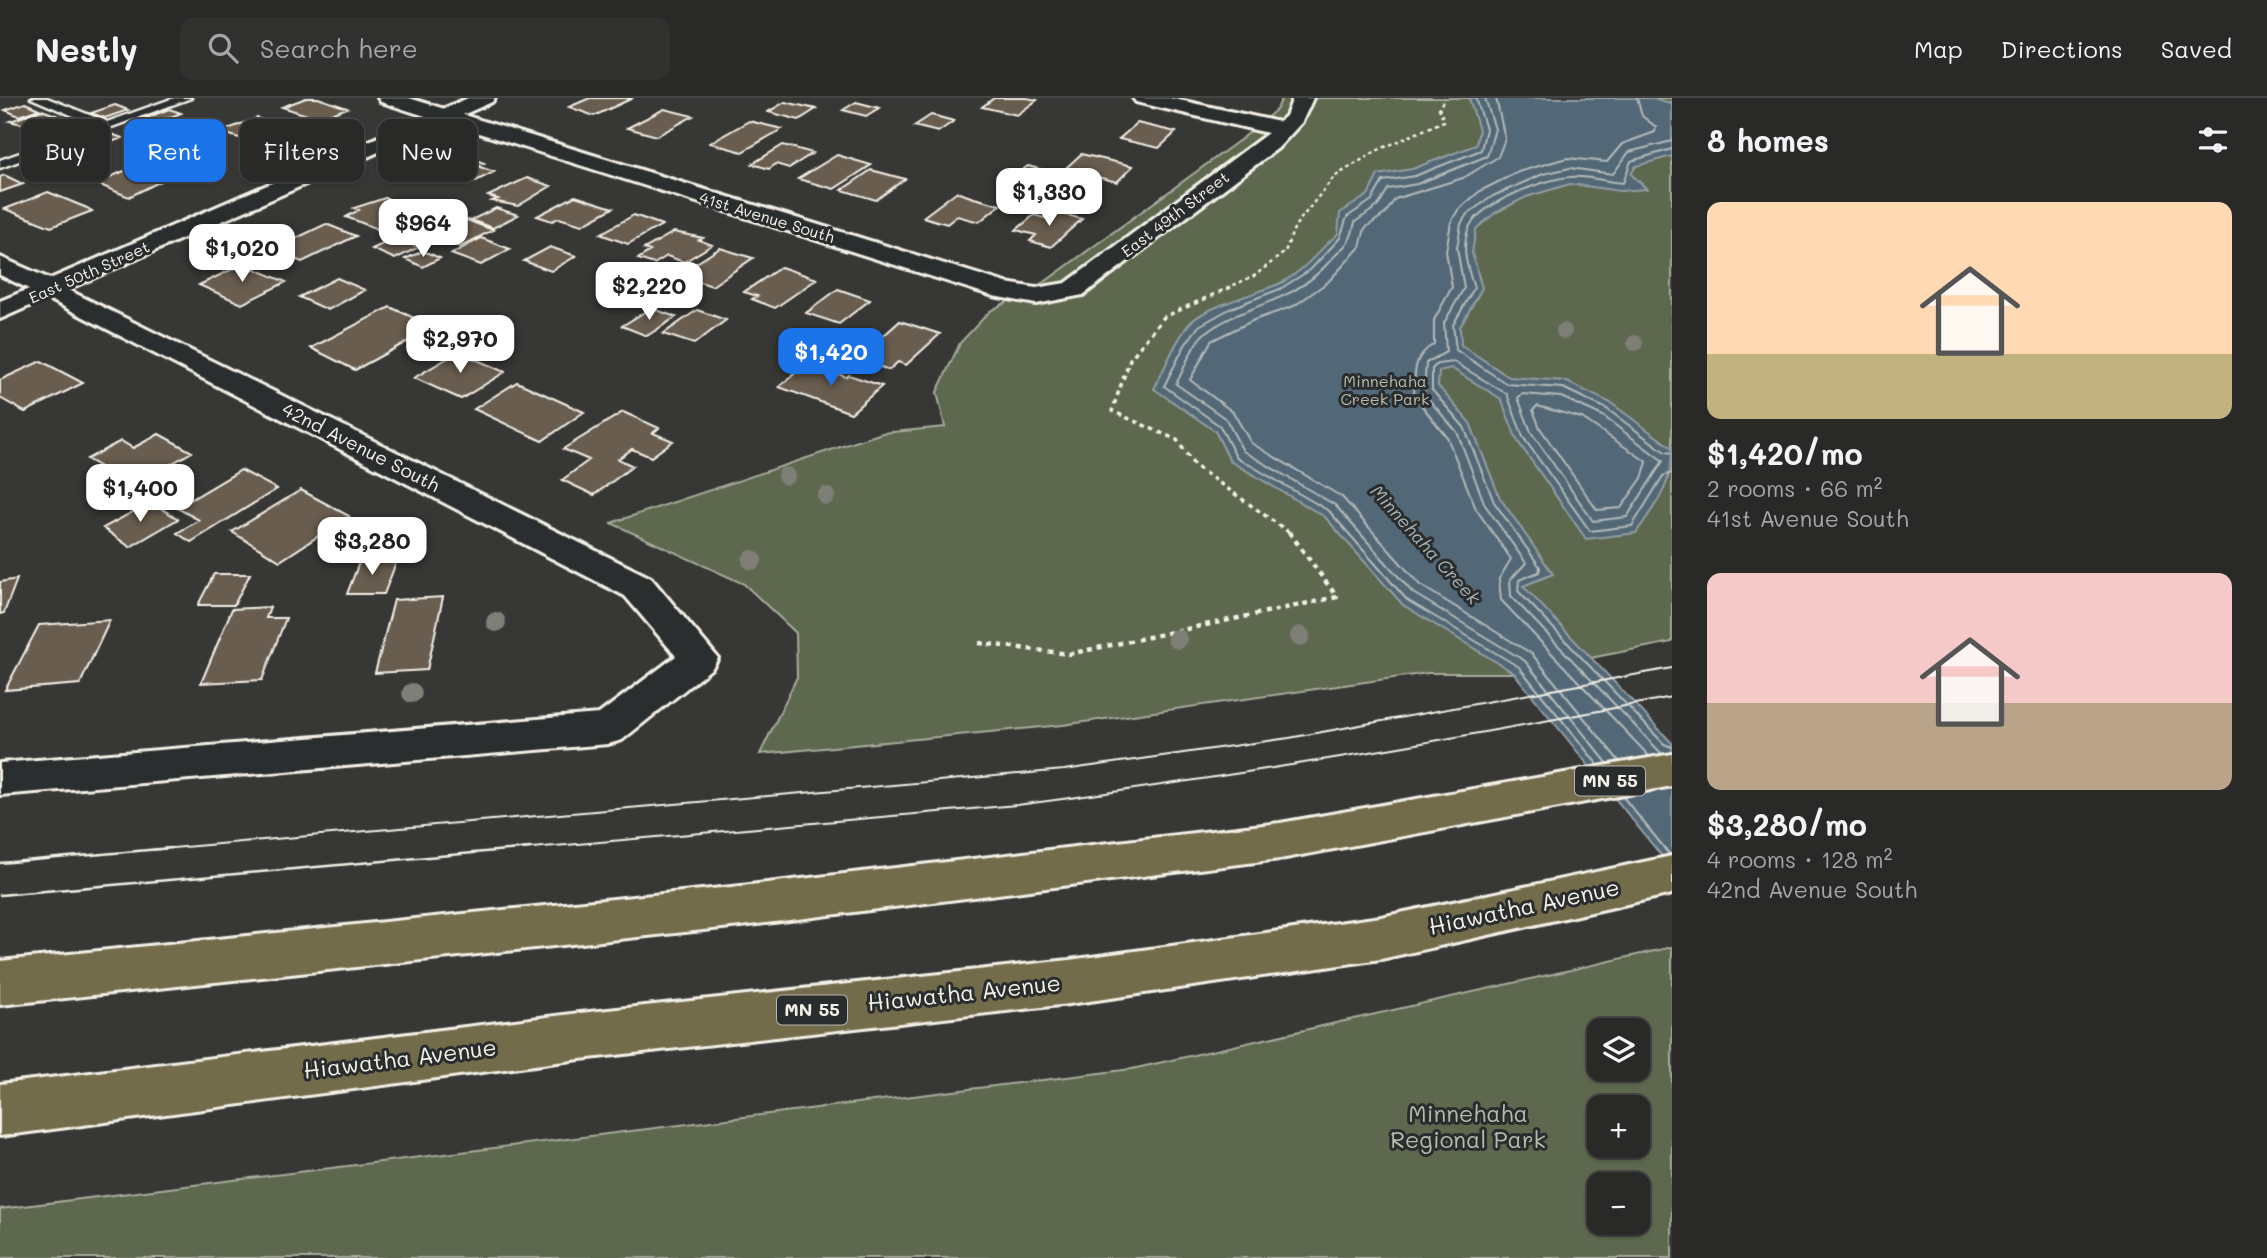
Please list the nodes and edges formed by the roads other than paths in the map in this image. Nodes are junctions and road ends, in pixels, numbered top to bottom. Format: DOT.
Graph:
graph roads {
  1 [pos="37,98"];
  2 [pos="185,98"];
  3 [pos="388,98"];
  4 [pos="485,98"];
  5 [pos="1143,98"];
  6 [pos="1303,98"];
  7 [pos="444,116"];
  8 [pos="90,119"];
  9 [pos="110,125"];
  10 [pos="1284,130"];
  11 [pos="21,157"];
  12 [pos="0,164"];
  13 [pos="0,265"];
  14 [pos="50,289"];
  15 [pos="1025,295"];
  16 [pos="0,311"];
  17 [pos="1672,770"];
  18 [pos="0,779"];
  19 [pos="1672,875"];
  20 [pos="0,983"];
  21 [pos="0,1110"];
  1 -- 8 [label="lane"];
  2 -- 9 [label="lane"];
  3 -- 7 [label="street, 41st Avenue South"];
  4 -- 7 [label="street, East 50th Street"];
  5 -- 10 [label="street"];
  6 -- 10 [label="street, East 49th Street"];
  7 -- 14 [label="street, East 50th Street"];
  7 -- 15 [label="street, 41st Avenue South"];
  10 -- 15 [label="street, East 49th Street"];
  11 -- 12 [label="lane"];
  13 -- 14 [label="street, 42nd Avenue South"];
  14 -- 16 [label="street, East 50th Street"];
  14 -- 18 [label="street, 42nd Avenue South"];
  17 -- 20 [label="highway, MN 55"];
  19 -- 21 [label="highway, Hiawatha Avenue / MN 55"];
}
